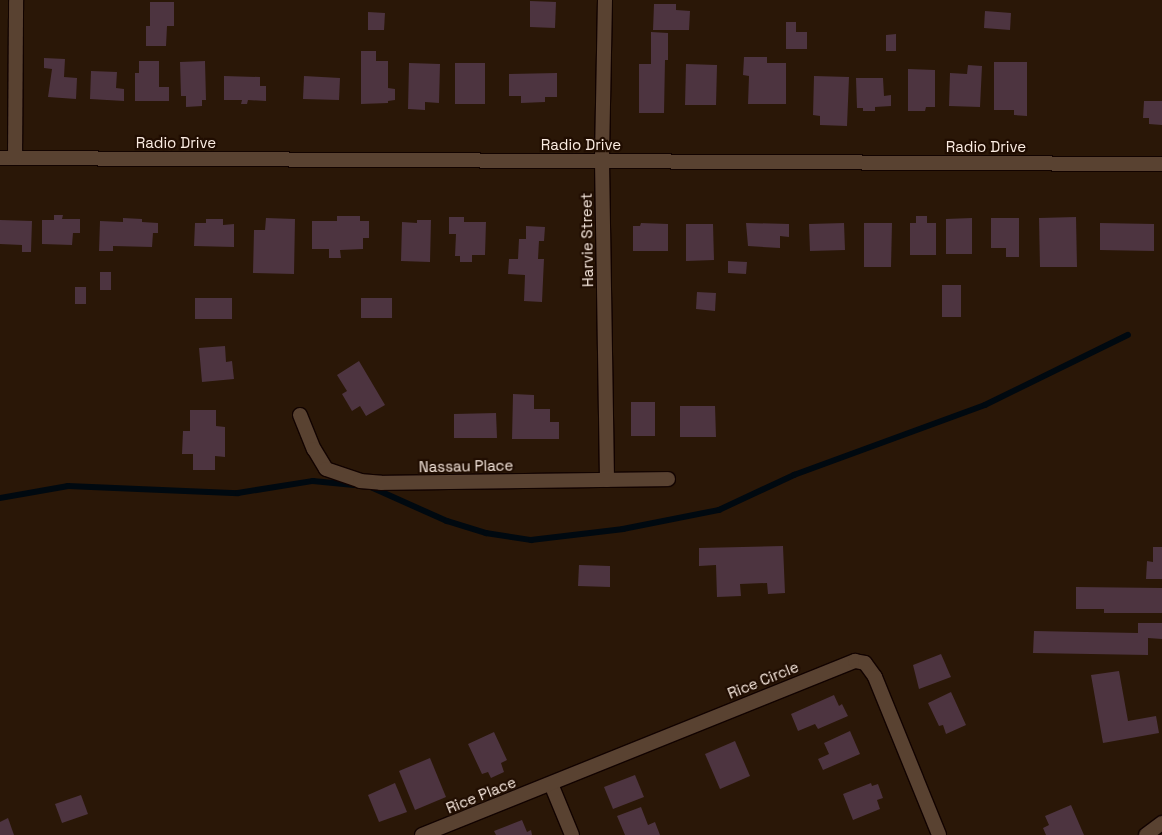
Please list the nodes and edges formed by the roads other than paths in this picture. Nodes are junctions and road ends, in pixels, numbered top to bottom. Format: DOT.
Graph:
graph roads {
  1 [pos="16,0"];
  2 [pos="604,0"];
  3 [pos="0,158"];
  4 [pos="15,158"];
  5 [pos="602,161"];
  6 [pos="1162,164"];
  7 [pos="300,415"];
  8 [pos="668,479"];
  9 [pos="606,480"];
  10 [pos="551,784"];
  11 [pos="1162,822"];
  12 [pos="422,835"];
  13 [pos="572,835"];
  14 [pos="939,835"];
  15 [pos="1146,835"];
  1 -- 4 [label="street"];
  2 -- 5 [label="street, Harvie Street"];
  3 -- 4 [label="street, Radio Drive"];
  4 -- 5 [label="street, Radio Drive"];
  5 -- 6 [label="street, Radio Drive"];
  5 -- 9 [label="street, Harvie Street"];
  7 -- 9 [label="street, Nassau Place"];
  8 -- 9 [label="street, Nassau Place"];
  10 -- 12 [label="street, Rice Place"];
  10 -- 13 [label="street"];
  10 -- 14 [label="street, Rice Circle"];
  11 -- 15 [label="street"];
}
